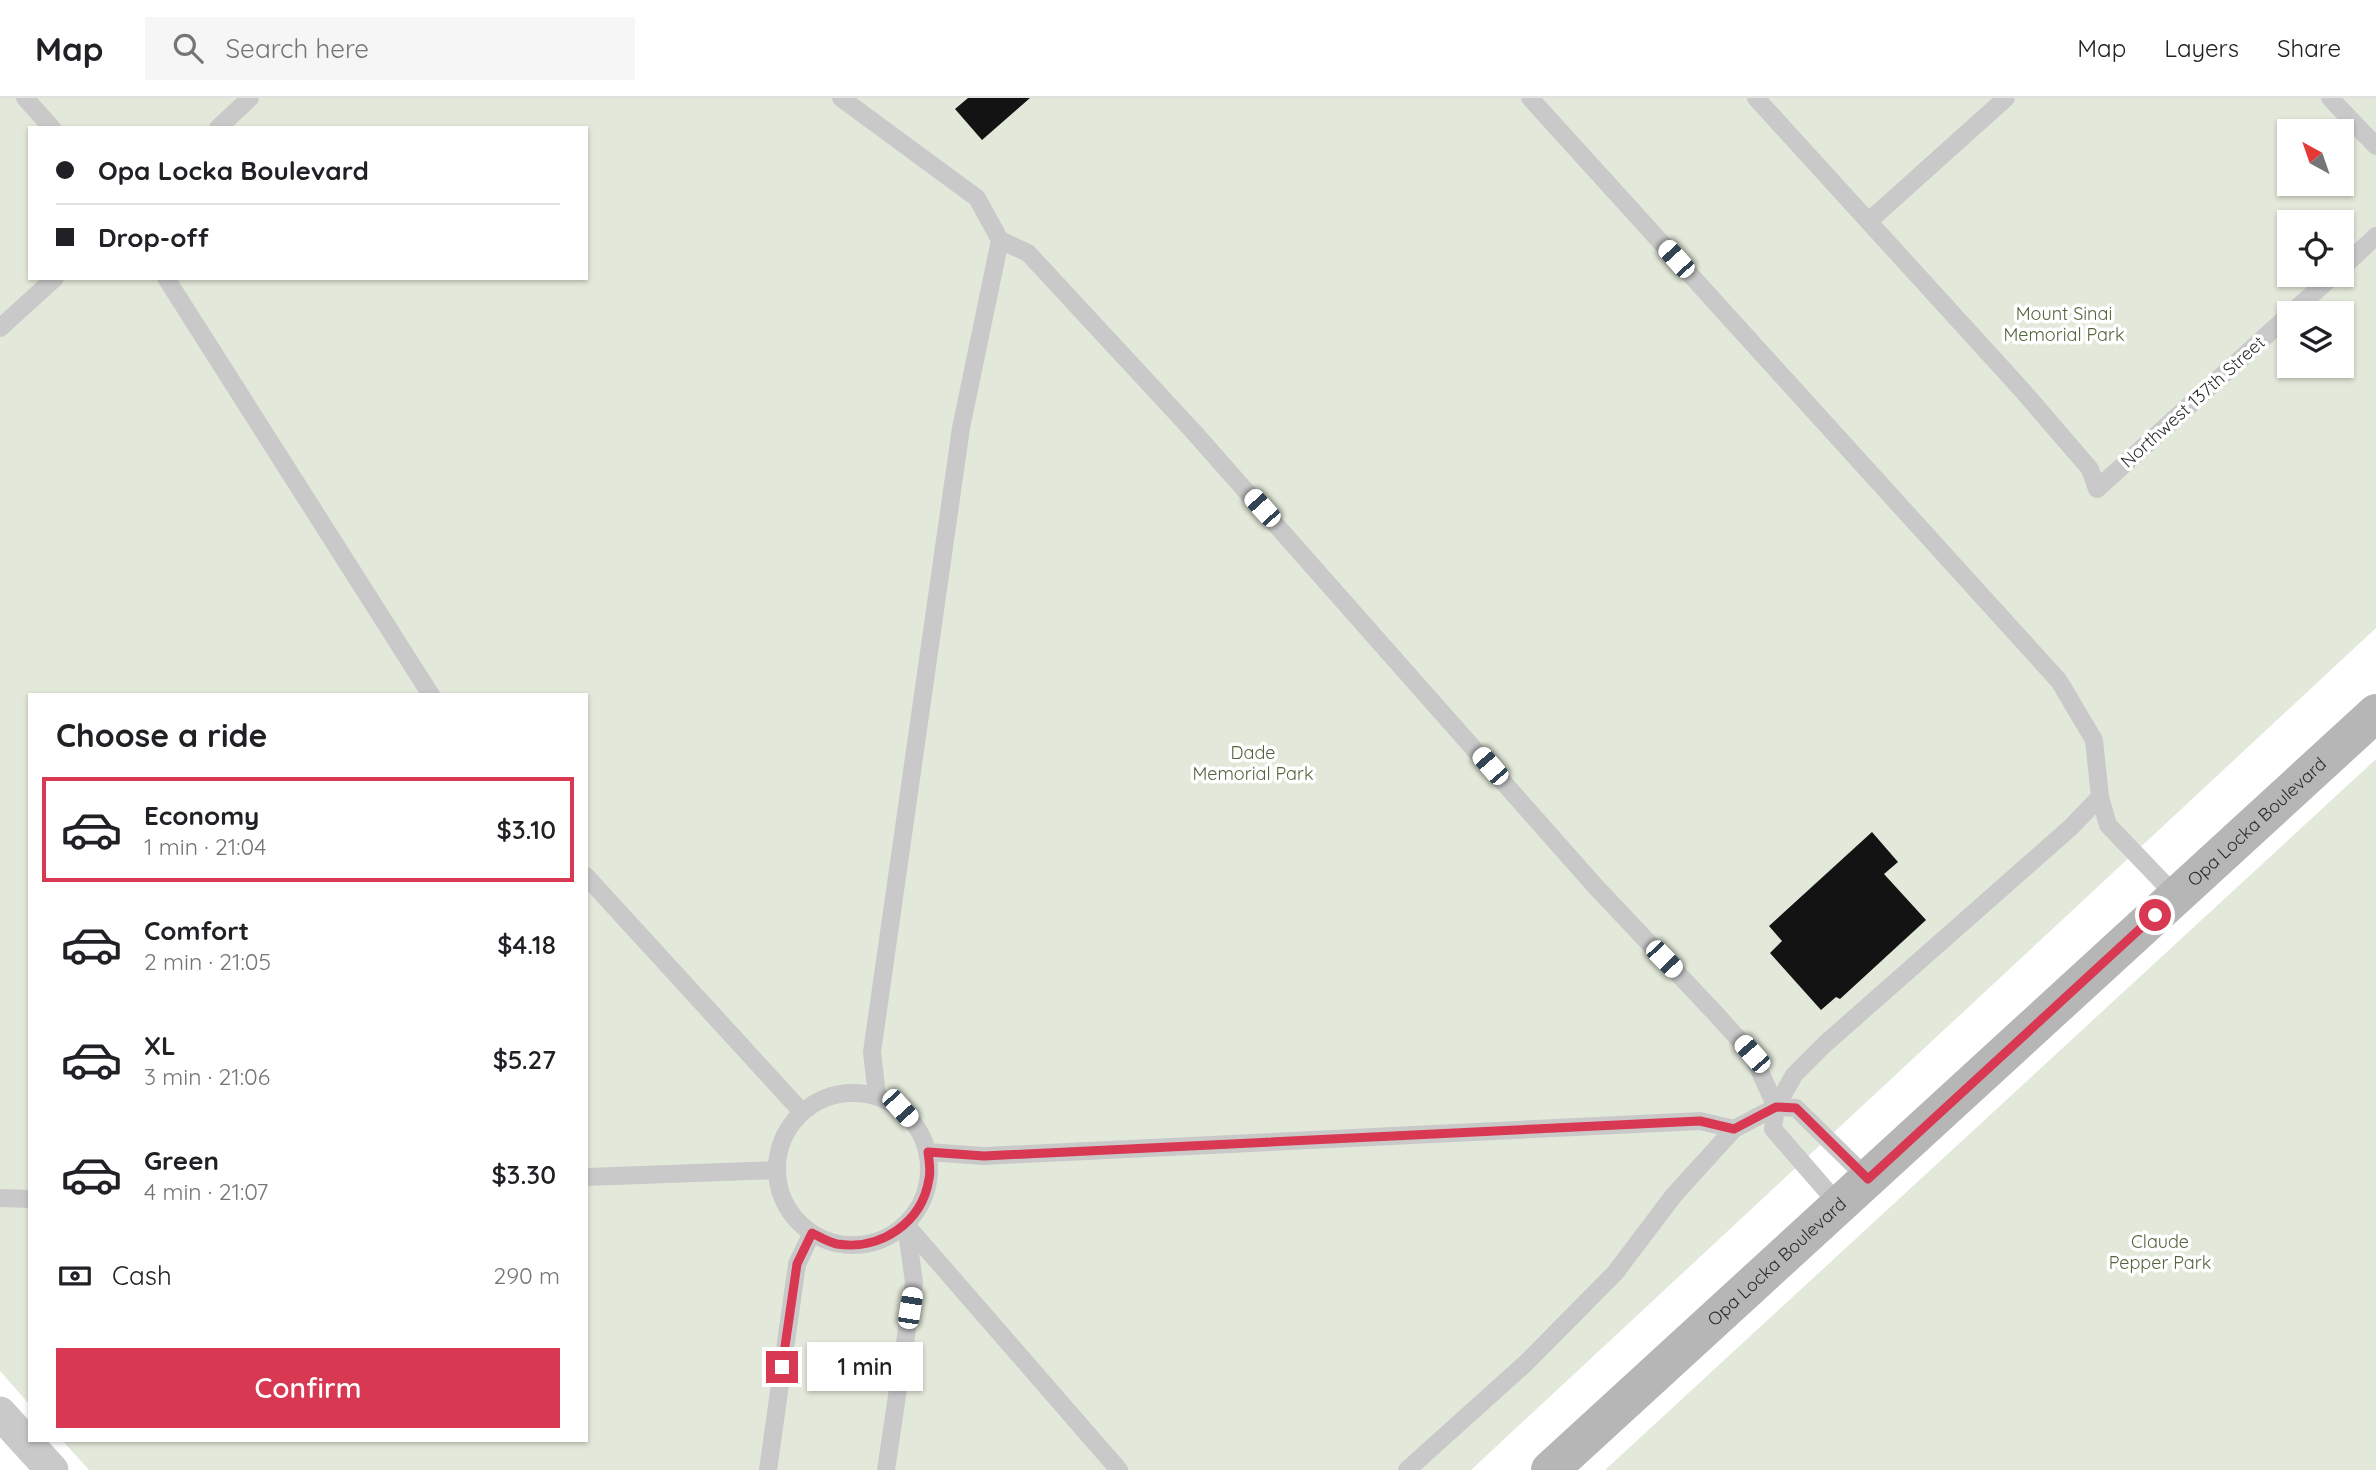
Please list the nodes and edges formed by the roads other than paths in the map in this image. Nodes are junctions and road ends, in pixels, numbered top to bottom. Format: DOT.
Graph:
graph roads {
  1 [pos="25,98"];
  2 [pos="250,98"];
  3 [pos="841,98"];
  4 [pos="1530,98"];
  5 [pos="1756,98"];
  6 [pos="2006,98"];
  7 [pos="2330,98"];
  8 [pos="50,126"];
  9 [pos="220,126"];
  10 [pos="2376,146"];
  11 [pos="1869,222"];
  12 [pos="2376,236"];
  13 [pos="1000,240"];
  14 [pos="2354,257"];
  15 [pos="53,280"];
  16 [pos="167,280"];
  17 [pos="2320,287"];
  18 [pos="2305,301"];
  19 [pos="2277,326"];
  20 [pos="0,328"];
  21 [pos="430,693"];
  22 [pos="2376,713"];
  23 [pos="2100,797"];
  24 [pos="588,878"];
  25 [pos="2176,896"];
  26 [pos="877,1096"];
  27 [pos="1776,1107"];
  28 [pos="802,1112"];
  29 [pos="1734,1129"];
  30 [pos="928,1152"];
  31 [pos="776,1170"];
  32 [pos="588,1177"];
  33 [pos="1868,1179"];
  34 [pos="0,1198"];
  35 [pos="28,1199"];
  36 [pos="1839,1205"];
  37 [pos="906,1225"];
  38 [pos="812,1233"];
  39 [pos="0,1413"];
  40 [pos="52,1470"];
  41 [pos="768,1470"];
  42 [pos="886,1470"];
  43 [pos="1119,1470"];
  44 [pos="1407,1470"];
  45 [pos="1550,1470"];
  1 -- 8 [label="lane"];
  2 -- 9 [label="lane"];
  3 -- 13 [label="lane"];
  4 -- 23 [label="lane"];
  5 -- 11 [label="lane"];
  6 -- 11 [label="lane"];
  7 -- 10 [label="lane"];
  11 -- 19 [label="lane, Northwest 137th Street"];
  12 -- 14 [label="lane"];
  13 -- 26 [label="lane"];
  13 -- 27 [label="lane"];
  15 -- 20 [label="lane"];
  16 -- 21 [label="lane"];
  17 -- 18 [label="lane, Northwest 137th Street"];
  22 -- 25 [label="main road, Opa Locka Boulevard"];
  23 -- 25 [label="lane"];
  23 -- 27 [label="lane"];
  24 -- 28 [label="lane"];
  25 -- 33 [label="main road, Opa Locka Boulevard"];
  26 -- 28 [label="lane"];
  26 -- 30 [label="lane"];
  27 -- 29 [label="lane"];
  27 -- 33 [label="lane"];
  27 -- 36 [label="lane"];
  28 -- 31 [label="lane"];
  29 -- 30 [label="lane"];
  29 -- 44 [label="lane"];
  30 -- 37 [label="lane"];
  31 -- 32 [label="lane"];
  31 -- 38 [label="lane"];
  33 -- 36 [label="main road, Opa Locka Boulevard"];
  34 -- 35 [label="lane"];
  36 -- 45 [label="main road, Opa Locka Boulevard"];
  37 -- 38 [label="lane"];
  37 -- 42 [label="lane"];
  37 -- 43 [label="lane"];
  38 -- 41 [label="lane"];
  39 -- 40 [label="street"];
}
